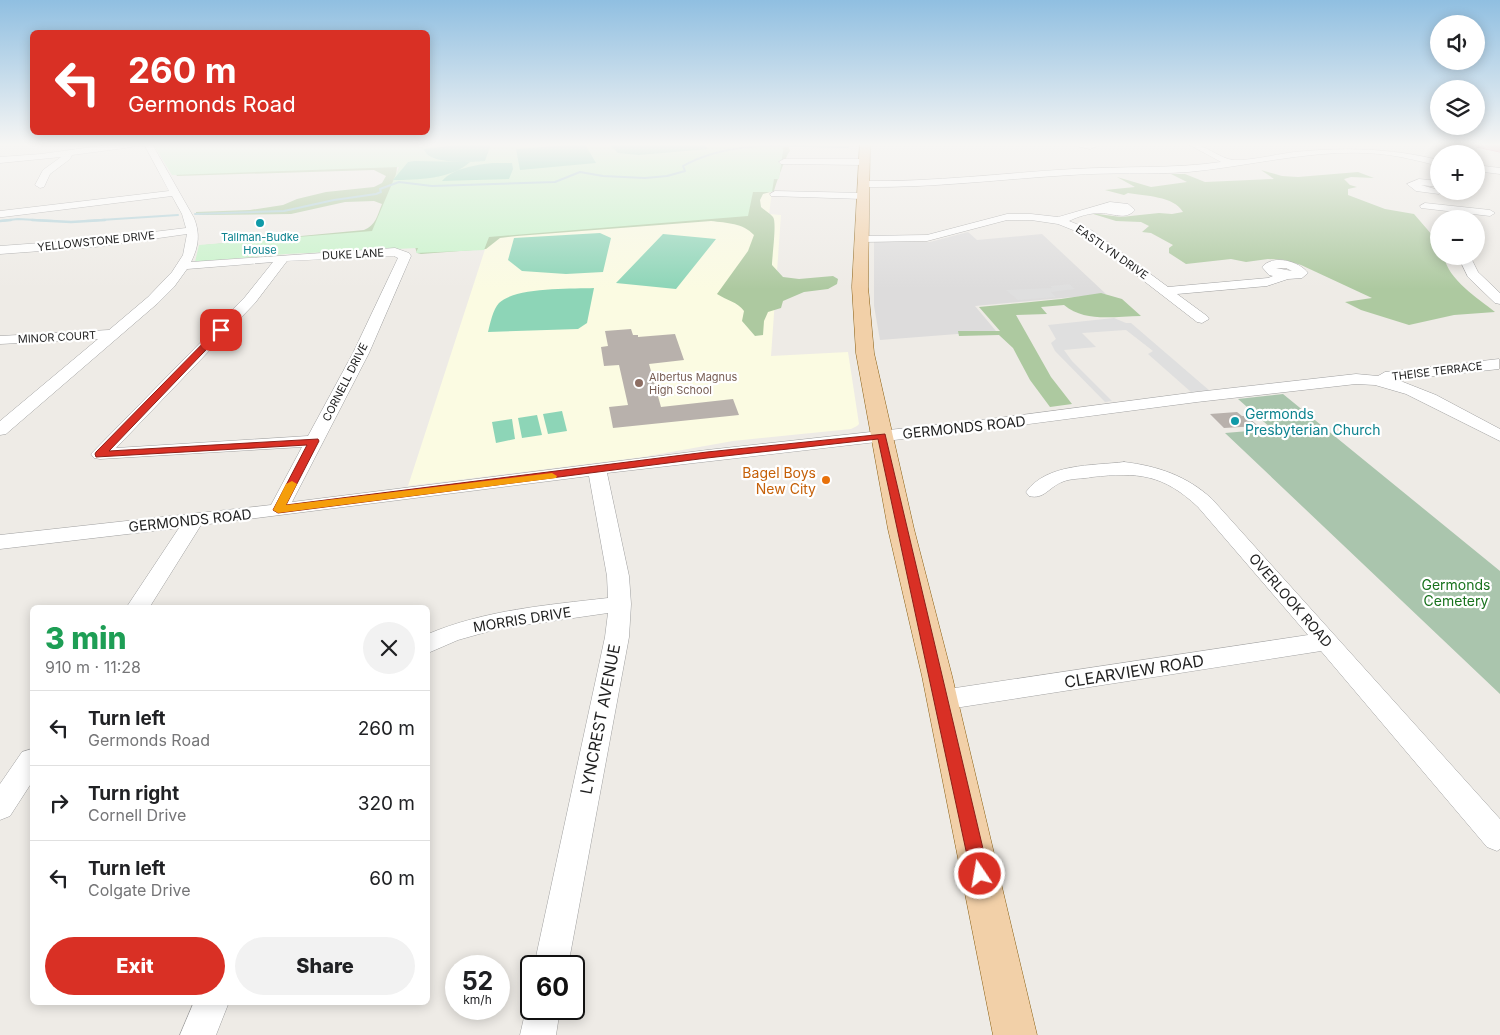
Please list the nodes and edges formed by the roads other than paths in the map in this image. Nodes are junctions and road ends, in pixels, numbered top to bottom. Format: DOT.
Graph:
graph roads {
  1 [pos="813,192"];
  2 [pos="864,192"];
  3 [pos="175,193"];
  4 [pos="775,194"];
  5 [pos="1430,195"];
  6 [pos="1425,206"];
  7 [pos="1104,210"];
  8 [pos="3,214"];
  9 [pos="1430,214"];
  10 [pos="1497,214"];
  11 [pos="1060,221"];
  12 [pos="192,230"];
  13 [pos="862,239"];
  14 [pos="0,250"];
  15 [pos="403,254"];
  16 [pos="283,258"];
  17 [pos="1468,265"];
  18 [pos="183,266"];
  19 [pos="1285,275"];
  20 [pos="1166,292"];
  21 [pos="1499,299"];
  22 [pos="1202,318"];
  23 [pos="114,334"];
  24 [pos="0,340"];
  25 [pos="1499,364"];
  26 [pos="1376,380"];
  27 [pos="0,430"];
  28 [pos="882,436"];
  29 [pos="1500,436"];
  30 [pos="314,441"];
  31 [pos="597,470"];
  32 [pos="1036,492"];
  33 [pos="278,510"];
  34 [pos="195,519"];
  35 [pos="0,542"];
  36 [pos="620,604"];
  37 [pos="139,605"];
  38 [pos="1327,641"];
  39 [pos="430,643"];
  40 [pos="942,700"];
  41 [pos="30,763"];
  42 [pos="0,807"];
  43 [pos="1497,837"];
  44 [pos="553,955"];
  45 [pos="211,1005"];
  46 [pos="541,1020"];
  47 [pos="198,1035"];
  48 [pos="538,1035"];
  49 [pos="1015,1035"];
  1 -- 4 [label="street"];
  2 -- 13 [label="main road"];
  3 -- 8 [label="street"];
  3 -- 12 [label="street"];
  5 -- 6 [label="street"];
  6 -- 9 [label="street"];
  6 -- 10 [label="street"];
  7 -- 11 [label="street"];
  11 -- 13 [label="street, EASTLYN DRIVE"];
  11 -- 20 [label="street, EASTLYN DRIVE"];
  12 -- 14 [label="street, YELLOWSTONE DRIVE"];
  12 -- 18 [label="street"];
  13 -- 28 [label="main road"];
  15 -- 16 [label="street, DUKE LANE"];
  15 -- 30 [label="street, CORNELL DRIVE"];
  16 -- 18 [label="street, DUKE LANE"];
  16 -- 30 [label="street"];
  17 -- 21 [label="street"];
  18 -- 23 [label="street"];
  19 -- 20 [label="street"];
  20 -- 22 [label="street, EASTLYN DRIVE"];
  23 -- 24 [label="street, MINOR COURT"];
  23 -- 27 [label="street"];
  25 -- 26 [label="street, THEISE TERRACE"];
  26 -- 28 [label="street, GERMONDS ROAD"];
  26 -- 29 [label="street, GERMONDS ROAD"];
  28 -- 31 [label="street, GERMONDS ROAD"];
  28 -- 40 [label="main road"];
  30 -- 33 [label="street, CORNELL DRIVE"];
  31 -- 33 [label="street, GERMONDS ROAD"];
  31 -- 36 [label="street, LYNCREST AVENUE"];
  32 -- 38 [label="street, OVERLOOK ROAD"];
  33 -- 34 [label="street, GERMONDS ROAD"];
  34 -- 35 [label="street, GERMONDS ROAD"];
  34 -- 37 [label="street"];
  36 -- 39 [label="street, MORRIS DRIVE"];
  36 -- 44 [label="street, LYNCREST AVENUE"];
  38 -- 40 [label="street, CLEARVIEW ROAD"];
  38 -- 43 [label="street, OVERLOOK ROAD"];
  40 -- 49 [label="main road"];
  41 -- 42 [label="street"];
  45 -- 47 [label="street"];
  46 -- 48 [label="street"];
}
